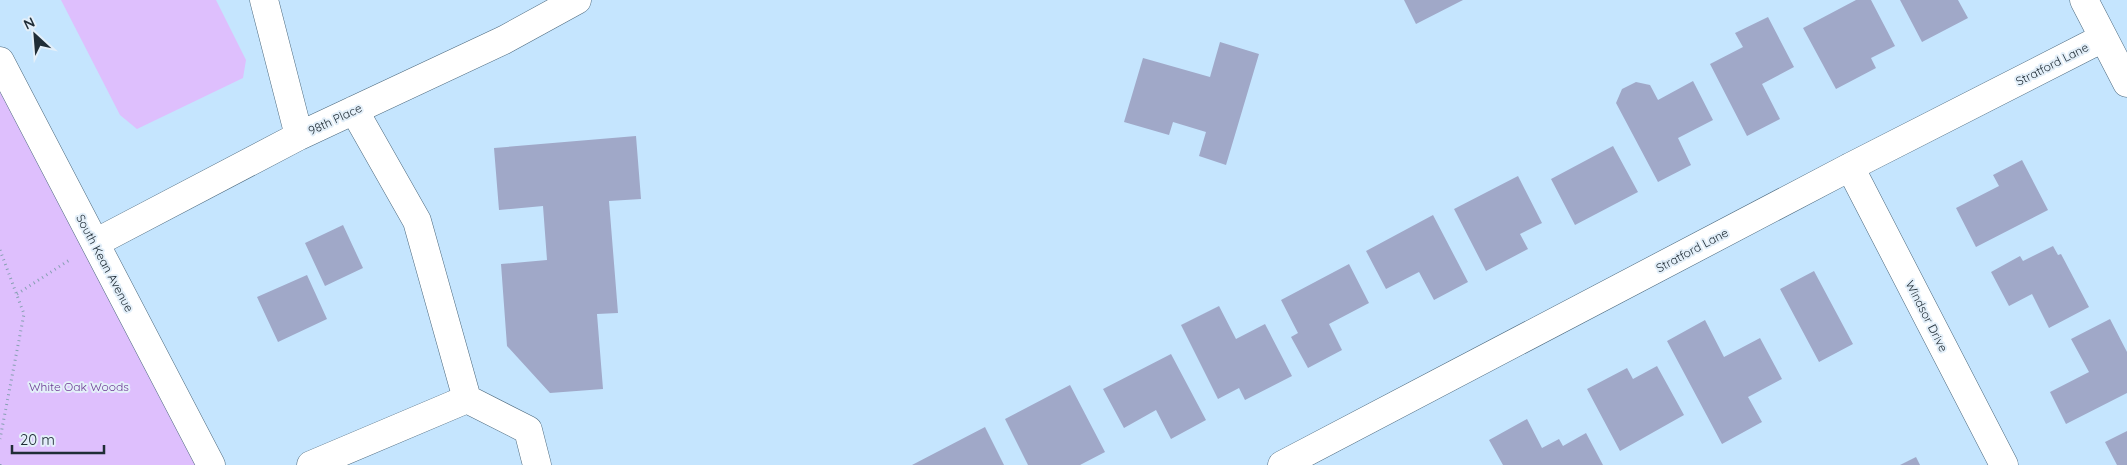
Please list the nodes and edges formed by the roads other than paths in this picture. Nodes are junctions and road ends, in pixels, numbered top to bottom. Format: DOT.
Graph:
graph roads {
  1 [pos="264,0"];
  2 [pos="577,0"];
  3 [pos="2084,0"];
  4 [pos="2103,38"];
  5 [pos="0,60"];
  6 [pos="2127,84"];
  7 [pos="354,110"];
  8 [pos="299,136"];
  9 [pos="1850,167"];
  10 [pos="95,243"];
  11 [pos="467,399"];
  12 [pos="323,463"];
  13 [pos="211,465"];
  14 [pos="537,465"];
  15 [pos="1282,465"];
  16 [pos="2004,465"];
  1 -- 8 [label="street"];
  2 -- 7 [label="street, 98th Place"];
  3 -- 4 [label="street"];
  4 -- 6 [label="street"];
  4 -- 9 [label="street, Stratford Lane"];
  5 -- 10 [label="street, South Kean Avenue"];
  7 -- 8 [label="street, 98th Place"];
  7 -- 11 [label="street"];
  8 -- 10 [label="street, 98th Place"];
  9 -- 15 [label="street, Stratford Lane"];
  9 -- 16 [label="street, Windsor Drive"];
  10 -- 13 [label="street, South Kean Avenue"];
  11 -- 12 [label="street"];
  11 -- 14 [label="street"];
}
